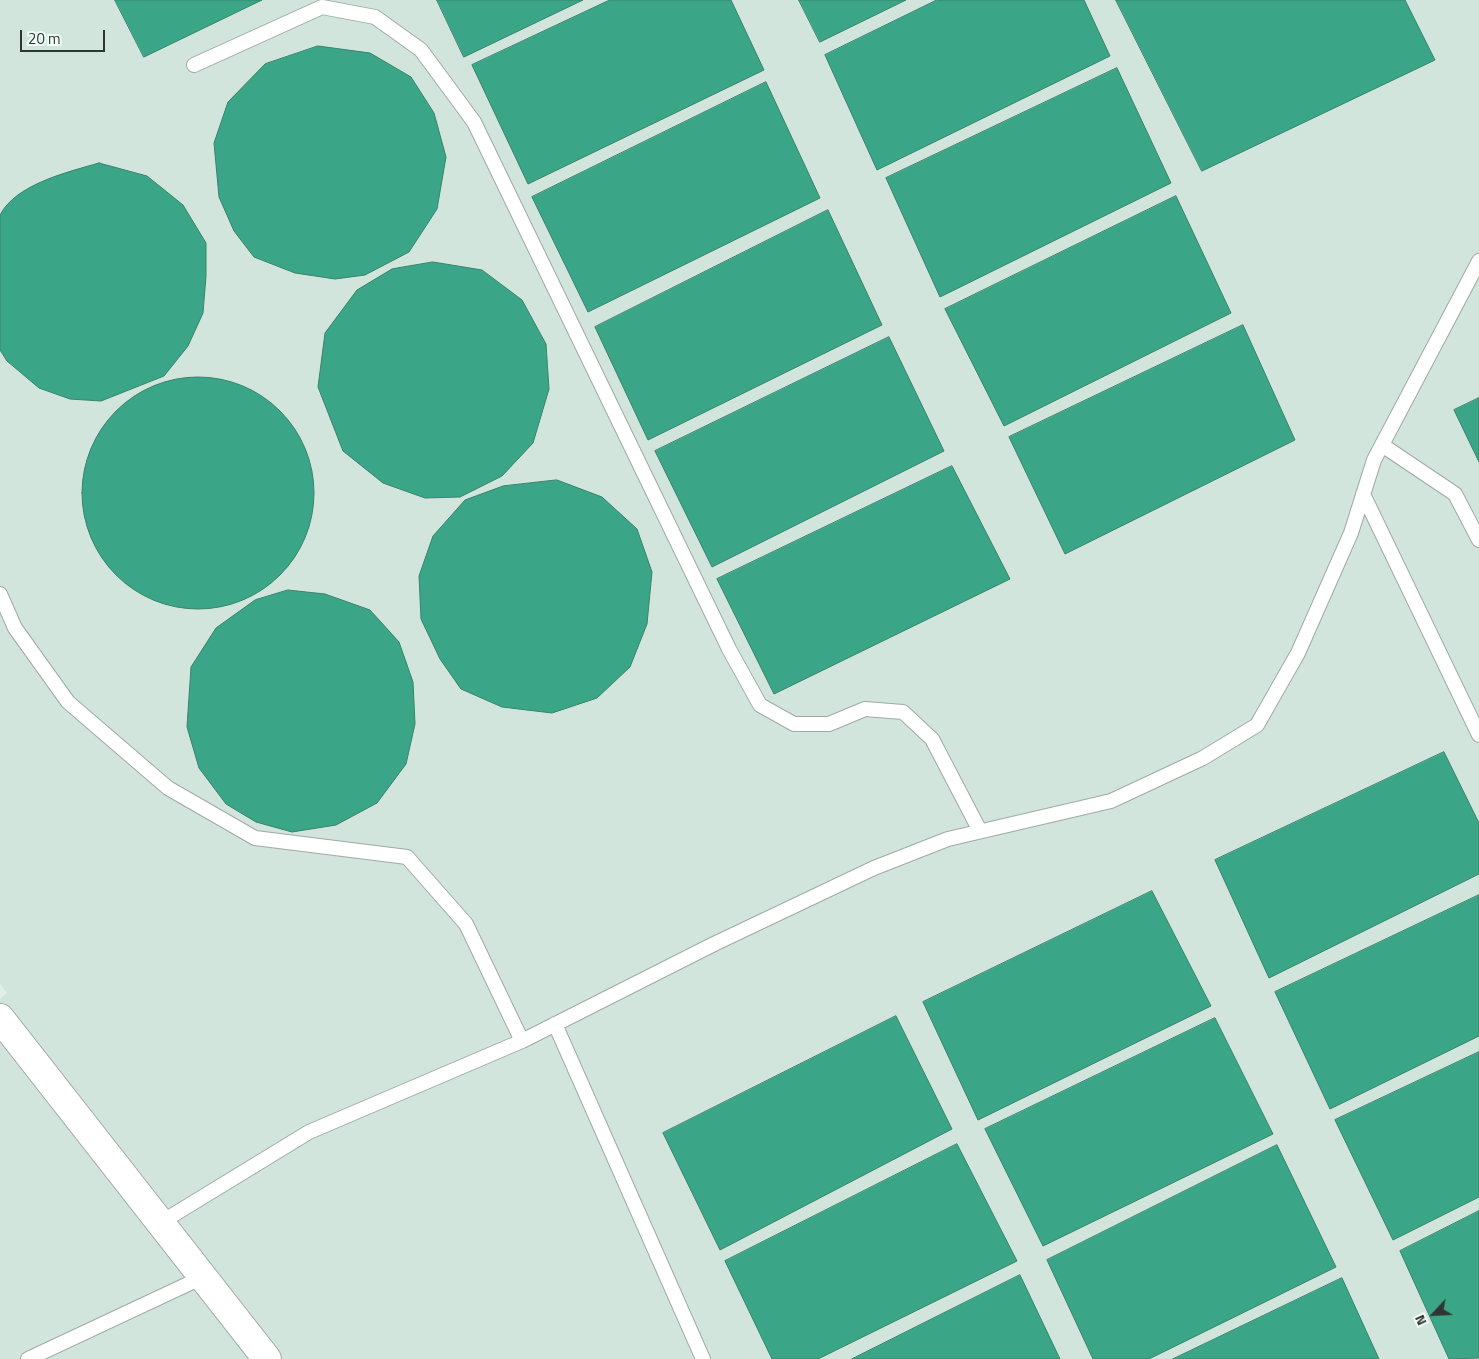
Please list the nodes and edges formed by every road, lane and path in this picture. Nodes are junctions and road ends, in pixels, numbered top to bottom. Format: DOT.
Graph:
graph roads {
  1 [pos="194,65"];
  2 [pos="1479,261"];
  3 [pos="1382,445"];
  4 [pos="1363,494"];
  5 [pos="1479,540"];
  6 [pos="0,594"];
  7 [pos="1479,734"];
  8 [pos="980,831"];
  9 [pos="0,1018"];
  10 [pos="555,1024"];
  11 [pos="522,1041"];
  12 [pos="160,1222"];
  13 [pos="203,1277"];
  14 [pos="28,1359"];
  15 [pos="267,1359"];
  16 [pos="703,1359"];
  1 -- 8 [label="lane"];
  2 -- 3 [label="lane"];
  3 -- 4 [label="lane"];
  3 -- 5 [label="lane"];
  4 -- 7 [label="lane"];
  4 -- 8 [label="lane"];
  6 -- 11 [label="lane"];
  8 -- 10 [label="lane"];
  9 -- 12 [label="street"];
  10 -- 11 [label="lane"];
  10 -- 16 [label="lane"];
  11 -- 12 [label="lane"];
  12 -- 13 [label="street"];
  13 -- 14 [label="lane"];
  13 -- 15 [label="street"];
}
